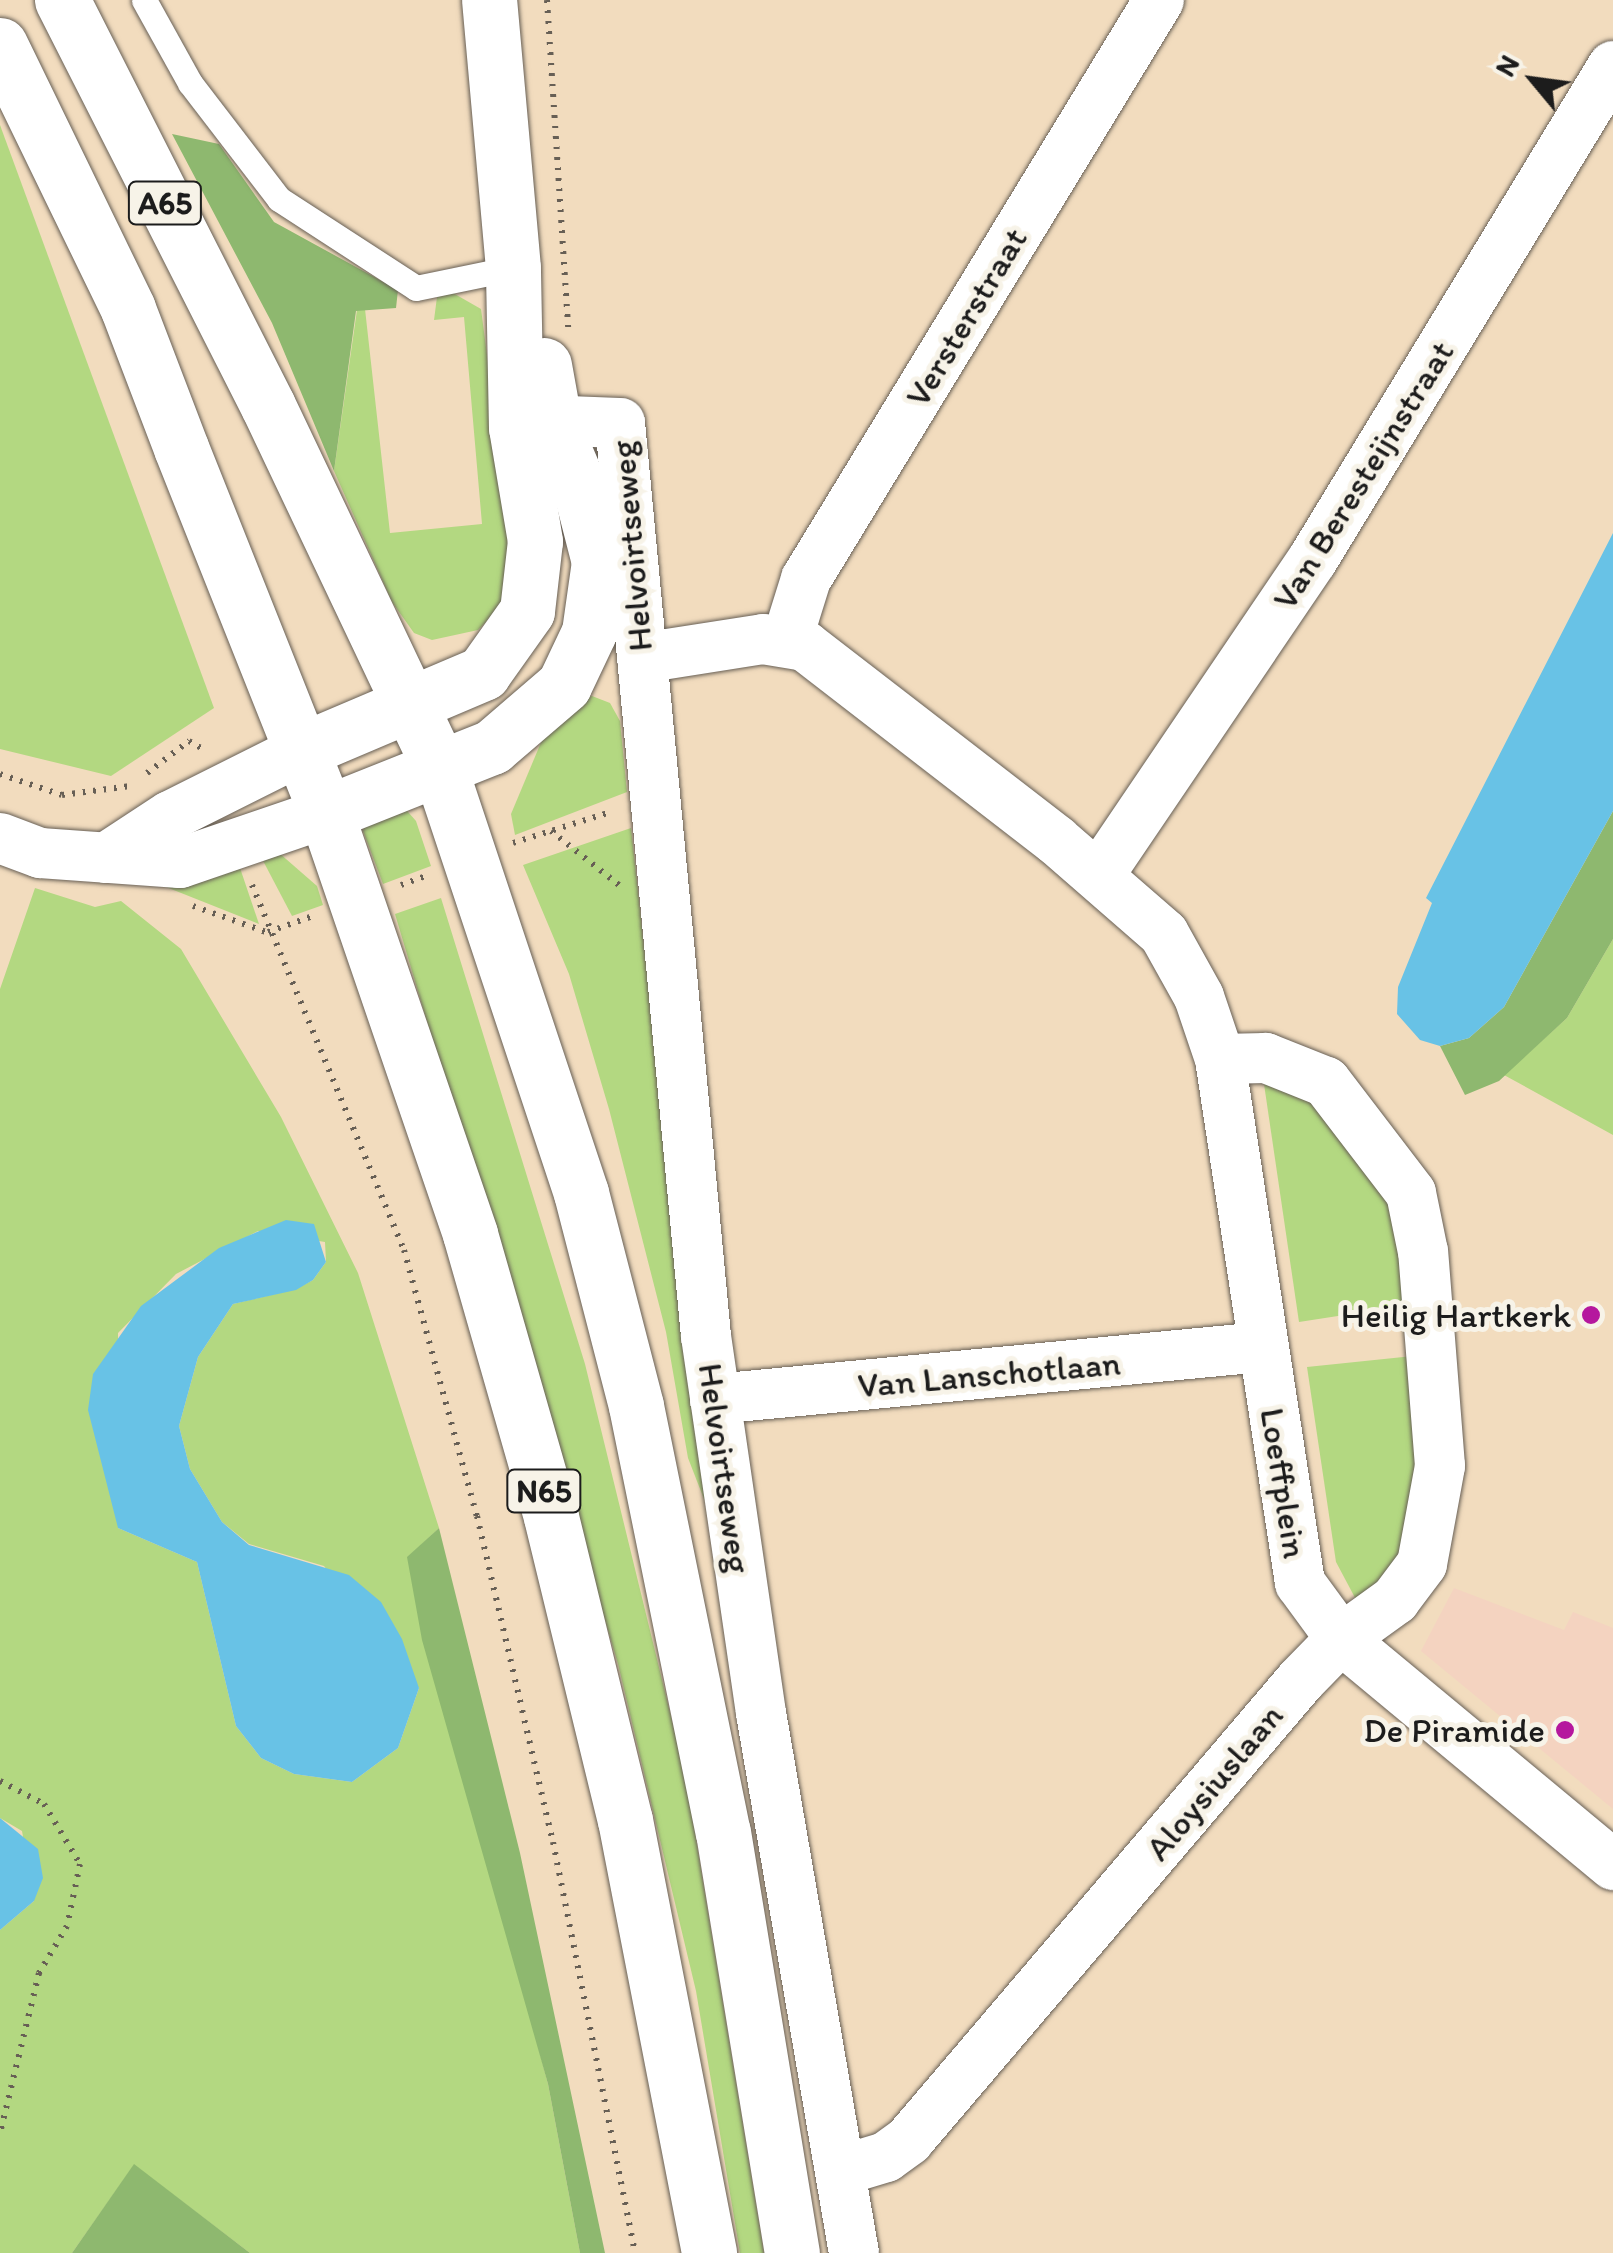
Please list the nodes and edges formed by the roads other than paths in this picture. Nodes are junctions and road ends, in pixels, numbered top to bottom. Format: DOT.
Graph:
graph roads {
  1 [pos="62,0"];
  2 [pos="144,0"];
  3 [pos="488,0"];
  4 [pos="1159,0"];
  5 [pos="0,45"];
  6 [pos="1613,66"];
  7 [pos="513,268"];
  8 [pos="534,419"];
  9 [pos="787,640"];
  10 [pos="642,667"];
  11 [pos="564,685"];
  12 [pos="410,704"];
  13 [pos="302,750"];
  14 [pos="439,766"];
  15 [pos="326,812"];
  16 [pos="0,838"];
  17 [pos="106,858"];
  18 [pos="1099,874"];
  19 [pos="1220,1059"];
  20 [pos="1262,1346"];
  21 [pos="715,1399"];
  22 [pos="1341,1639"];
  23 [pos="1613,1864"];
  24 [pos="842,2170"];
  25 [pos="708,2253"];
  26 [pos="792,2253"];
  27 [pos="854,2253"];
  1 -- 12 [label="main road, A65"];
  2 -- 7 [label="lane"];
  3 -- 7 [label="main road, Helvoirtseweg"];
  4 -- 9 [label="street, Versterstraat"];
  5 -- 13 [label="main road, A65"];
  6 -- 18 [label="street, Van Beresteijnstraat"];
  7 -- 8 [label="main road, Helvoirtseweg"];
  8 -- 10 [label="street, Helvoirtseweg"];
  8 -- 11 [label="main road, Helvoirtseweg"];
  8 -- 12 [label="main road, Helvoirtseweg"];
  9 -- 10 [label="street"];
  9 -- 18 [label="street, Loeffplein"];
  10 -- 11 [label="street, Helvoirtseweg"];
  10 -- 21 [label="street, Helvoirtseweg"];
  11 -- 14 [label="main road, Helvoirtseweg"];
  12 -- 13 [label="main road, Helvoirtseweg"];
  12 -- 14 [label="main road, Helvoirtseweg"];
  13 -- 15 [label="main road, N65"];
  13 -- 17 [label="street"];
  14 -- 15 [label="main road, Helvoirtseweg"];
  14 -- 26 [label="main road, Helvoirtseweg"];
  15 -- 17 [label="street"];
  15 -- 25 [label="main road, N65"];
  16 -- 17 [label="street"];
  18 -- 19 [label="street, Loeffplein"];
  19 -- 20 [label="street, Loeffplein"];
  19 -- 22 [label="street"];
  20 -- 21 [label="street, Van Lanschotlaan"];
  20 -- 22 [label="street, Loeffplein"];
  21 -- 24 [label="street, Helvoirtseweg"];
  22 -- 23 [label="street"];
  22 -- 24 [label="street, Aloysiuslaan"];
  24 -- 27 [label="street, Helvoirtseweg"];
}
